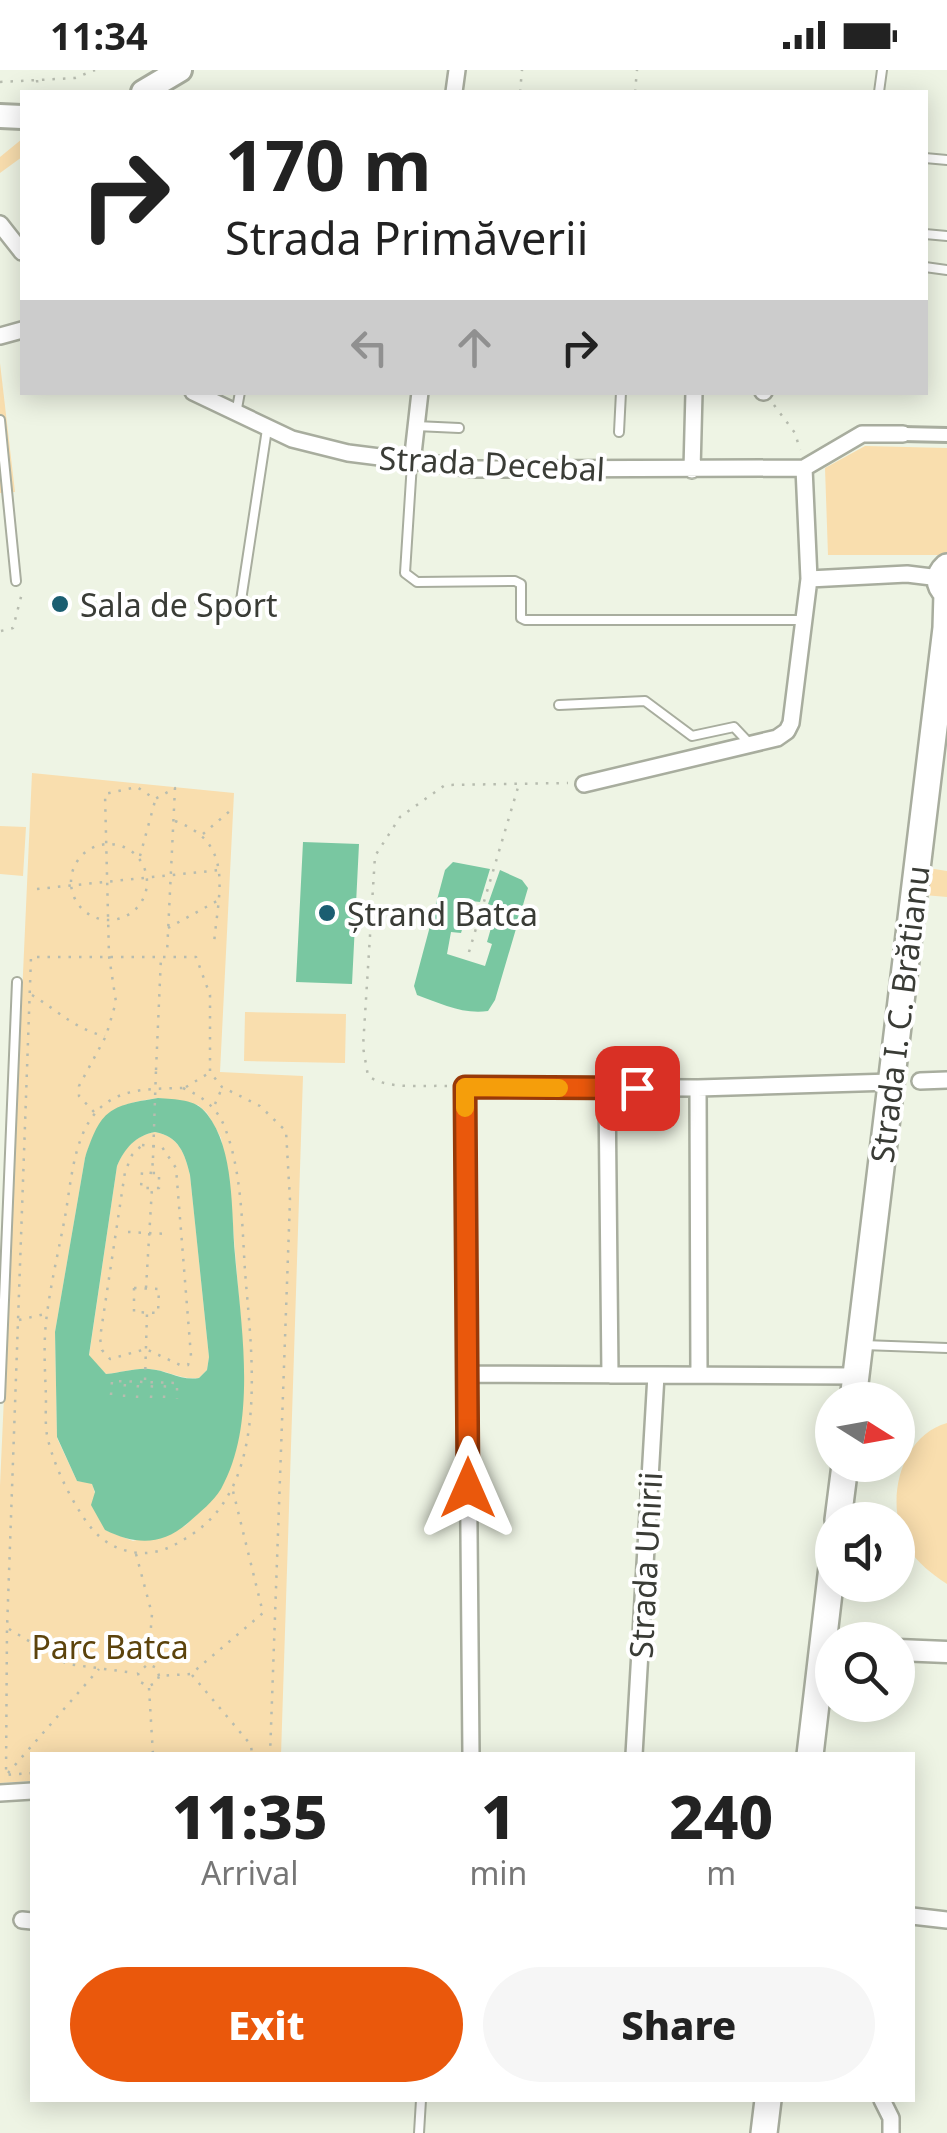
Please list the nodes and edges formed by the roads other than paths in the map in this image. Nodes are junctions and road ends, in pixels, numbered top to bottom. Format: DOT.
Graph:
graph roads {
  1 [pos="180,70"];
  2 [pos="145,90"];
  3 [pos="199,395"];
  4 [pos="239,395"];
  5 [pos="420,395"];
  6 [pos="621,395"];
  7 [pos="694,395"];
  8 [pos="236,414"];
  9 [pos="0,420"];
  10 [pos="416,426"];
  11 [pos="459,428"];
  12 [pos="267,430"];
  13 [pos="619,432"];
  14 [pos="903,434"];
  15 [pos="947,434"];
  16 [pos="412,463"];
  17 [pos="804,468"];
  18 [pos="692,470"];
  19 [pos="5,500"];
  20 [pos="944,572"];
  21 [pos="809,579"];
  22 [pos="21,580"];
  23 [pos="200,600"];
  24 [pos="804,620"];
  25 [pos="946,627"];
  26 [pos="559,705"];
  27 [pos="751,744"];
  28 [pos="584,784"];
  29 [pos="17,982"];
  30 [pos="947,1080"];
  31 [pos="920,1081"];
  32 [pos="0,1082"];
  33 [pos="13,1082"];
  34 [pos="891,1082"];
  35 [pos="607,1088"];
  36 [pos="698,1088"];
  37 [pos="859,1345"];
  38 [pos="947,1348"];
  39 [pos="468,1374"];
  40 [pos="610,1375"];
  41 [pos="656,1375"];
  42 [pos="699,1375"];
  43 [pos="855,1382"];
  44 [pos="815,1385"];
  45 [pos="0,1398"];
  46 [pos="915,1651"];
  47 [pos="947,1652"];
  48 [pos="816,1722"];
  49 [pos="470,1752"];
  50 [pos="634,1752"];
  51 [pos="811,1752"];
  52 [pos="30,1791"];
  53 [pos="0,1792"];
  54 [pos="915,1916"];
  55 [pos="947,1920"];
  56 [pos="422,2102"];
  57 [pos="768,2102"];
  58 [pos="883,2102"];
  59 [pos="420,2133"];
  60 [pos="764,2133"];
  61 [pos="891,2133"];
  1 -- 2 [label="main road"];
  3 -- 8 [label="street, Strada Decebal"];
  4 -- 8 [label="lane"];
  5 -- 10 [label="street"];
  6 -- 13 [label="lane"];
  7 -- 18 [label="street"];
  8 -- 12 [label="street, Strada Decebal"];
  9 -- 19 [label="lane"];
  10 -- 11 [label="lane"];
  10 -- 16 [label="street"];
  12 -- 16 [label="street, Strada Decebal"];
  12 -- 23 [label="lane"];
  14 -- 15 [label="street"];
  14 -- 17 [label="street"];
  16 -- 18 [label="street, Strada Decebal"];
  16 -- 24 [label="lane"];
  17 -- 18 [label="street, Strada Decebal"];
  17 -- 21 [label="street"];
  19 -- 22 [label="lane"];
  20 -- 21 [label="street"];
  20 -- 25 [label="main road, Strada I. C. Brătianu"];
  21 -- 24 [label="street"];
  24 -- 27 [label="street"];
  25 -- 34 [label="main road, Strada I. C. Brătianu"];
  26 -- 27 [label="lane"];
  27 -- 28 [label="street"];
  29 -- 33 [label="lane"];
  30 -- 31 [label="street"];
  32 -- 33 [label="lane"];
  33 -- 45 [label="lane"];
  34 -- 36 [label="street"];
  34 -- 37 [label="main road, Strada I. C. Brătianu"];
  35 -- 36 [label="street"];
  35 -- 39 [label="street"];
  35 -- 40 [label="street"];
  36 -- 42 [label="street"];
  37 -- 38 [label="lane"];
  37 -- 43 [label="main road, Strada I. C. Brătianu"];
  39 -- 40 [label="street"];
  39 -- 49 [label="street"];
  40 -- 41 [label="street"];
  41 -- 42 [label="street"];
  41 -- 50 [label="street, Strada Unirii"];
  42 -- 44 [label="street"];
  46 -- 47 [label="street"];
  48 -- 51 [label="main road"];
  52 -- 53 [label="street"];
  54 -- 55 [label="street"];
  56 -- 59 [label="lane"];
  57 -- 60 [label="main road"];
  58 -- 61 [label="street"];
}
